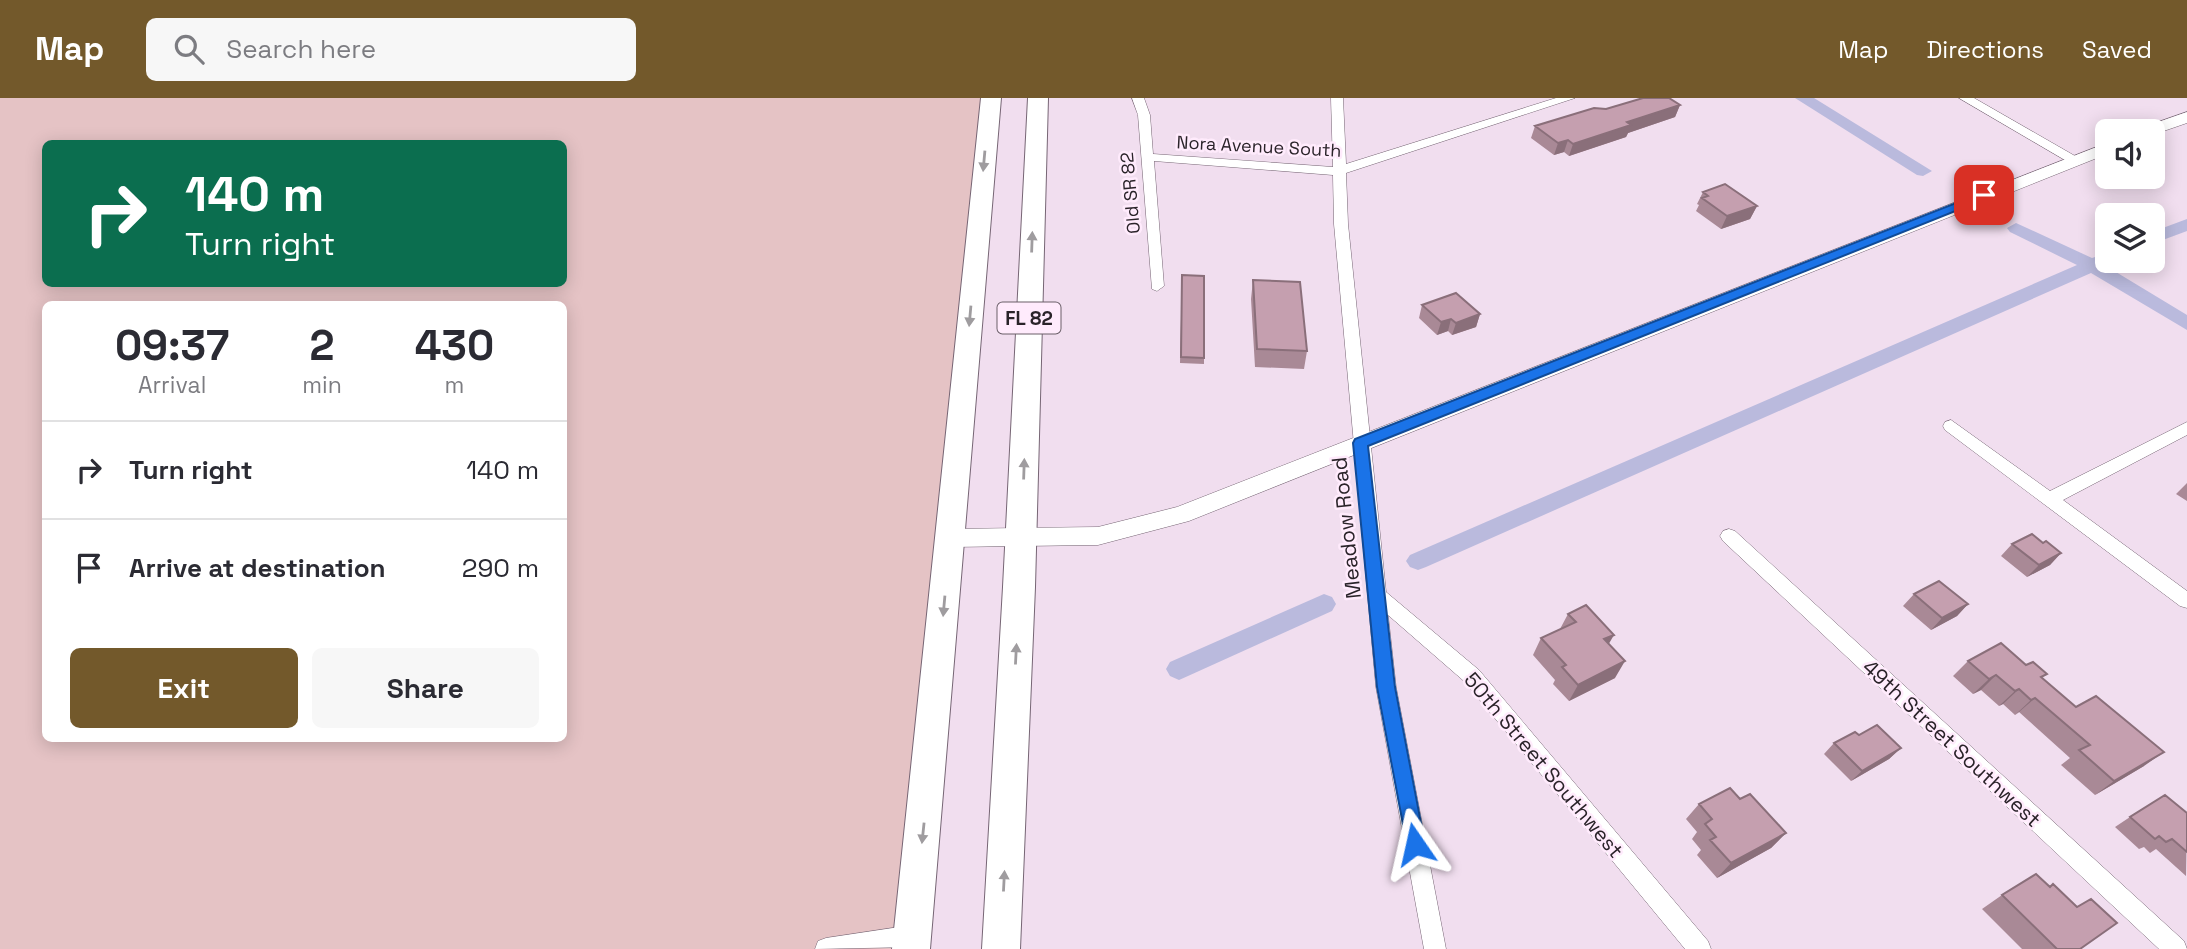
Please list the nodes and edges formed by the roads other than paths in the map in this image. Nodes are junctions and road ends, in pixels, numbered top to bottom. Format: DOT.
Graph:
graph roads {
  1 [pos="990,98"];
  2 [pos="1038,98"];
  3 [pos="1138,98"];
  4 [pos="1337,98"];
  5 [pos="1569,98"];
  6 [pos="1965,98"];
  7 [pos="2187,117"];
  8 [pos="2165,125"];
  9 [pos="2095,152"];
  10 [pos="1146,157"];
  11 [pos="2075,160"];
  12 [pos="1338,171"];
  13 [pos="1157,286"];
  14 [pos="1951,426"];
  15 [pos="2187,428"];
  16 [pos="1360,443"];
  17 [pos="2051,498"];
  18 [pos="1728,536"];
  19 [pos="1021,537"];
  20 [pos="951,538"];
  21 [pos="1376,594"];
  22 [pos="2187,601"];
  23 [pos="912,942"];
  24 [pos="826,949"];
  25 [pos="1001,949"];
  26 [pos="1435,949"];
  27 [pos="1700,949"];
  28 [pos="2176,949"];
  1 -- 20 [label="highway, FL 82, one-way"];
  19 -- 2 [label="highway, FL 82, one-way"];
  3 -- 10 [label="street, Old SR 82"];
  4 -- 12 [label="street, Meadow Road"];
  5 -- 12 [label="street, Nora Avenue South"];
  6 -- 11 [label="street"];
  7 -- 8 [label="street"];
  9 -- 11 [label="street"];
  10 -- 12 [label="street, Nora Avenue South"];
  10 -- 13 [label="street, Old SR 82"];
  11 -- 16 [label="street"];
  12 -- 16 [label="street, Meadow Road"];
  14 -- 17 [label="street"];
  15 -- 17 [label="street"];
  16 -- 19 [label="street"];
  16 -- 21 [label="street, Meadow Road"];
  17 -- 22 [label="street"];
  18 -- 28 [label="street, 49th Street Southwest"];
  19 -- 20 [label="street"];
  25 -- 19 [label="highway, FL 82, one-way"];
  20 -- 23 [label="highway, FL 82, one-way"];
  21 -- 26 [label="street, Meadow Road"];
  21 -- 27 [label="street, 50th Street Southwest"];
  23 -- 24 [label="street"];
}
